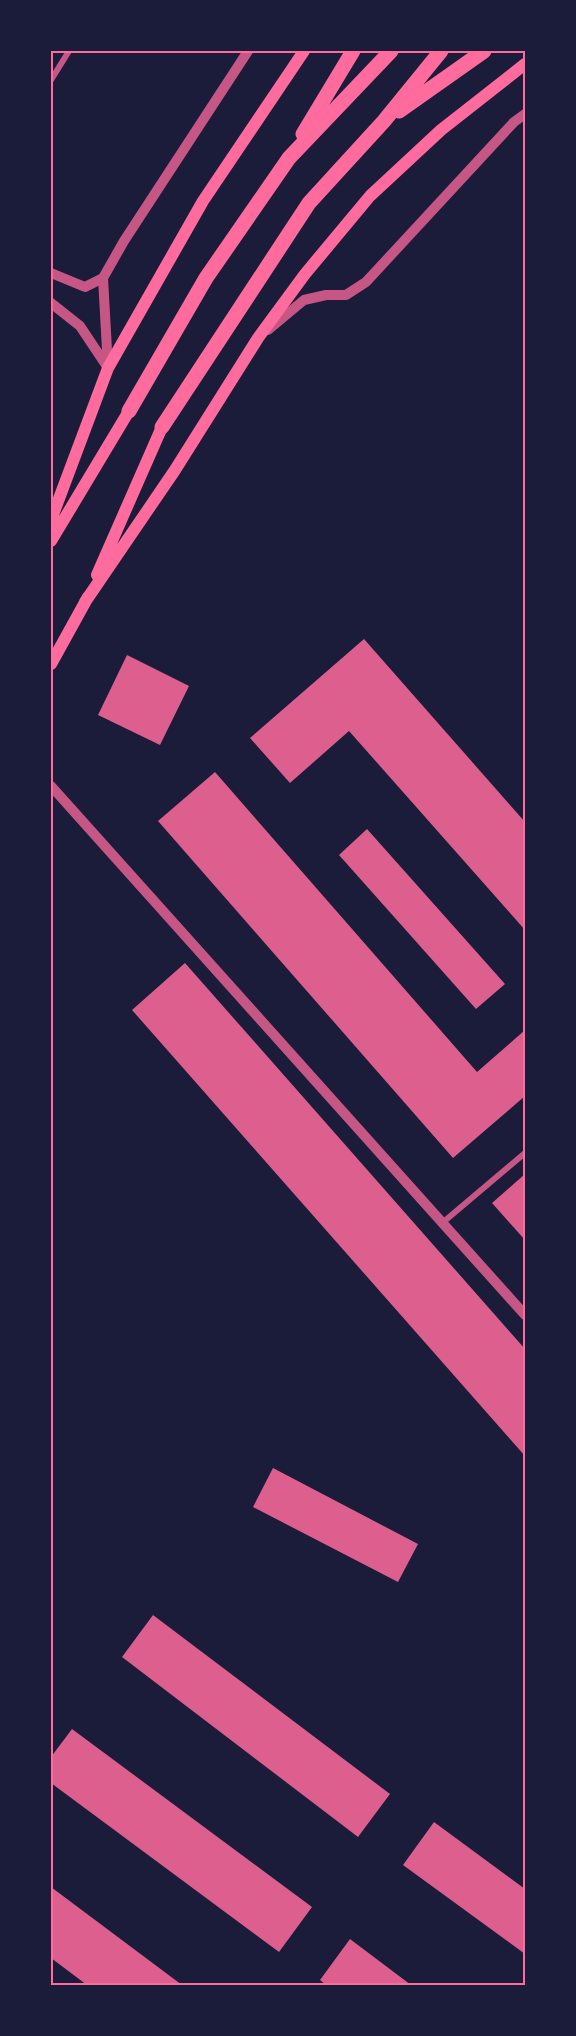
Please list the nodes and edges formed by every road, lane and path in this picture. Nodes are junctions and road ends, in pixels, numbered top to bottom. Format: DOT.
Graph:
graph roads {
  1 [pos="69,51"];
  2 [pos="248,51"];
  3 [pos="304,51"];
  4 [pos="353,51"];
  5 [pos="391,51"];
  6 [pos="441,51"];
  7 [pos="484,51"];
  8 [pos="525,64"];
  9 [pos="51,80"];
  10 [pos="525,114"];
  11 [pos="384,121"];
  12 [pos="289,158"];
  13 [pos="51,273"];
  14 [pos="103,278"];
  15 [pos="51,303"];
  16 [pos="258,338"];
  17 [pos="108,368"];
  18 [pos="129,411"];
  19 [pos="162,427"];
  20 [pos="51,520"];
  21 [pos="51,541"];
  22 [pos="86,602"];
  23 [pos="51,664"];
  24 [pos="51,786"];
  25 [pos="525,1153"];
  26 [pos="441,1224"];
  27 [pos="525,1315"];
  1 -- 9 [label="street"];
  2 -- 14 [label="street"];
  3 -- 17 [label="main road"];
  4 -- 12 [label="main road"];
  5 -- 12 [label="main road"];
  6 -- 11 [label="main road"];
  7 -- 11 [label="main road"];
  8 -- 16 [label="main road"];
  10 -- 16 [label="street"];
  11 -- 19 [label="main road"];
  12 -- 18 [label="main road"];
  13 -- 14 [label="street"];
  14 -- 17 [label="street"];
  15 -- 17 [label="street"];
  16 -- 22 [label="main road"];
  17 -- 20 [label="main road"];
  18 -- 21 [label="main road"];
  19 -- 22 [label="main road"];
  22 -- 23 [label="main road"];
  24 -- 26 [label="street"];
  25 -- 26 [label="street"];
  26 -- 27 [label="street"];
}
